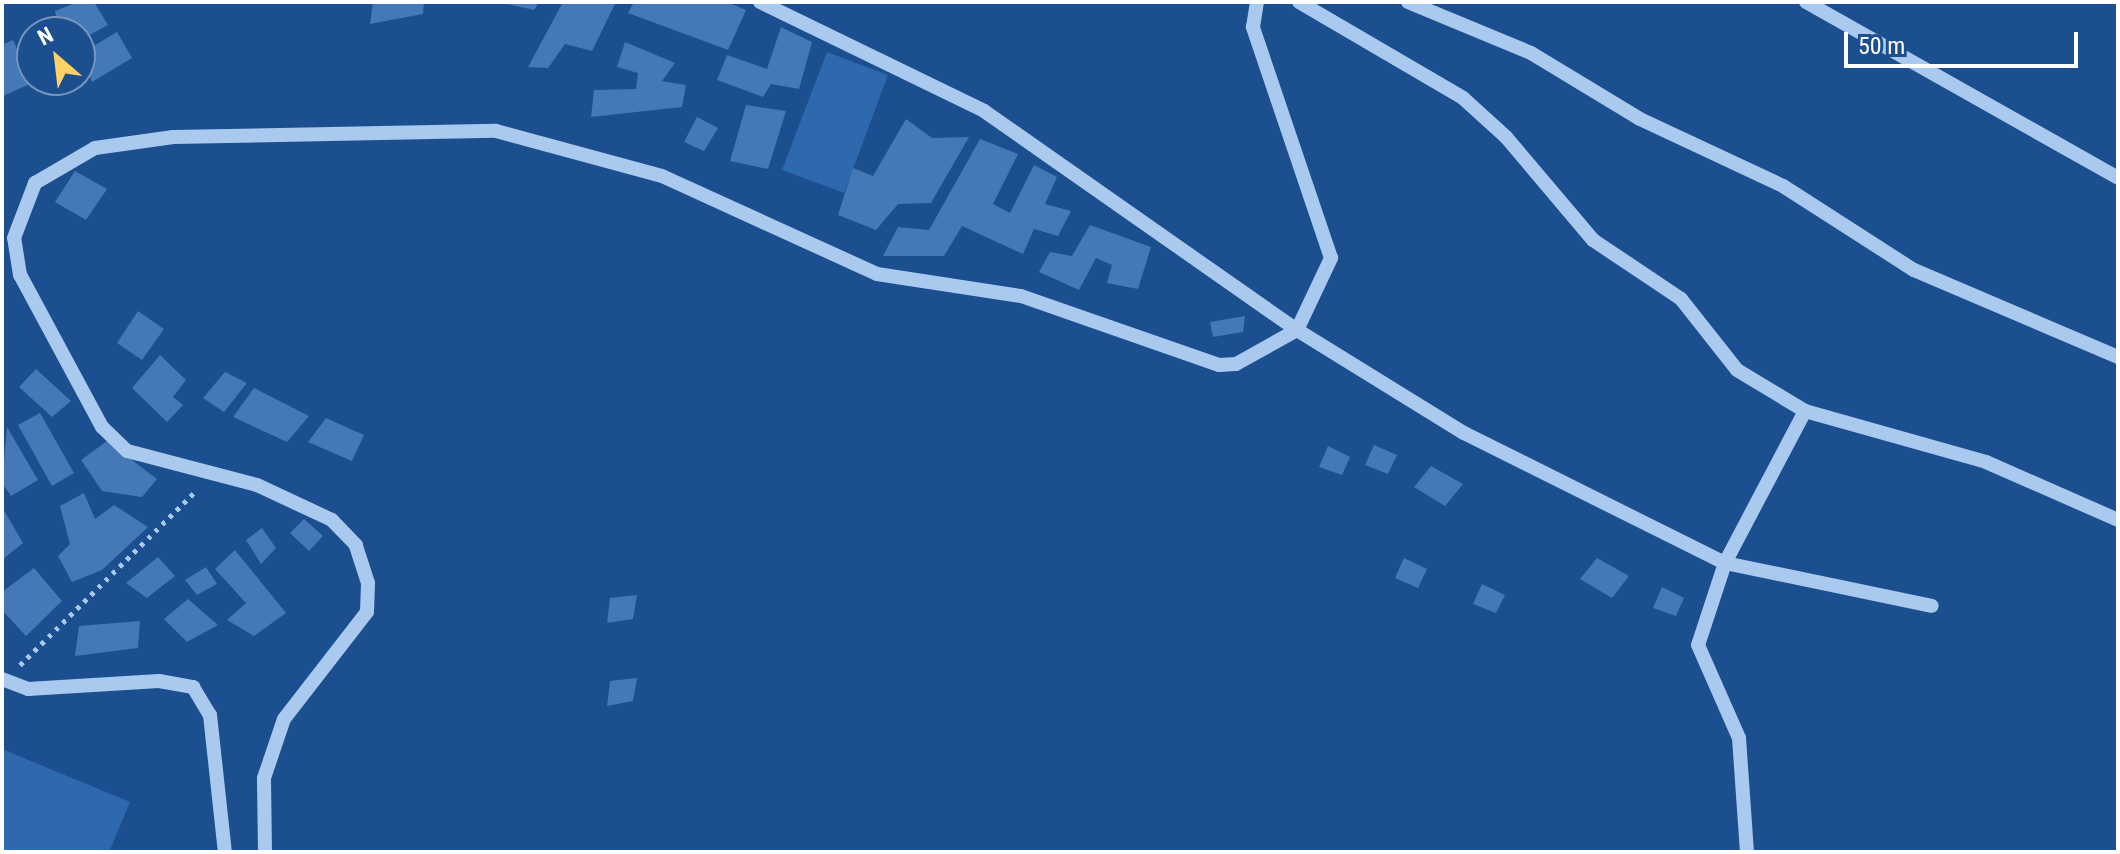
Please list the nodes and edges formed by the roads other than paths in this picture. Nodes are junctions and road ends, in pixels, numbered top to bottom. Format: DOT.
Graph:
graph roads {
  1 [pos="760,2"];
  2 [pos="1299,2"];
  3 [pos="1408,2"];
  4 [pos="1806,2"];
  5 [pos="1253,3"];
  6 [pos="2118,178"];
  7 [pos="1297,330"];
  8 [pos="2118,357"];
  9 [pos="1805,411"];
  10 [pos="2118,520"];
  11 [pos="1725,563"];
  12 [pos="1932,606"];
  13 [pos="3,680"];
  14 [pos="225,852"];
  15 [pos="265,852"];
  16 [pos="1747,852"];
  1 -- 7 [label="street"];
  2 -- 9 [label="street"];
  3 -- 8 [label="street"];
  4 -- 6 [label="street"];
  5 -- 7 [label="street"];
  7 -- 11 [label="street"];
  7 -- 15 [label="street"];
  9 -- 10 [label="street"];
  9 -- 11 [label="street"];
  11 -- 12 [label="street"];
  11 -- 16 [label="street"];
  13 -- 14 [label="street"];
}
